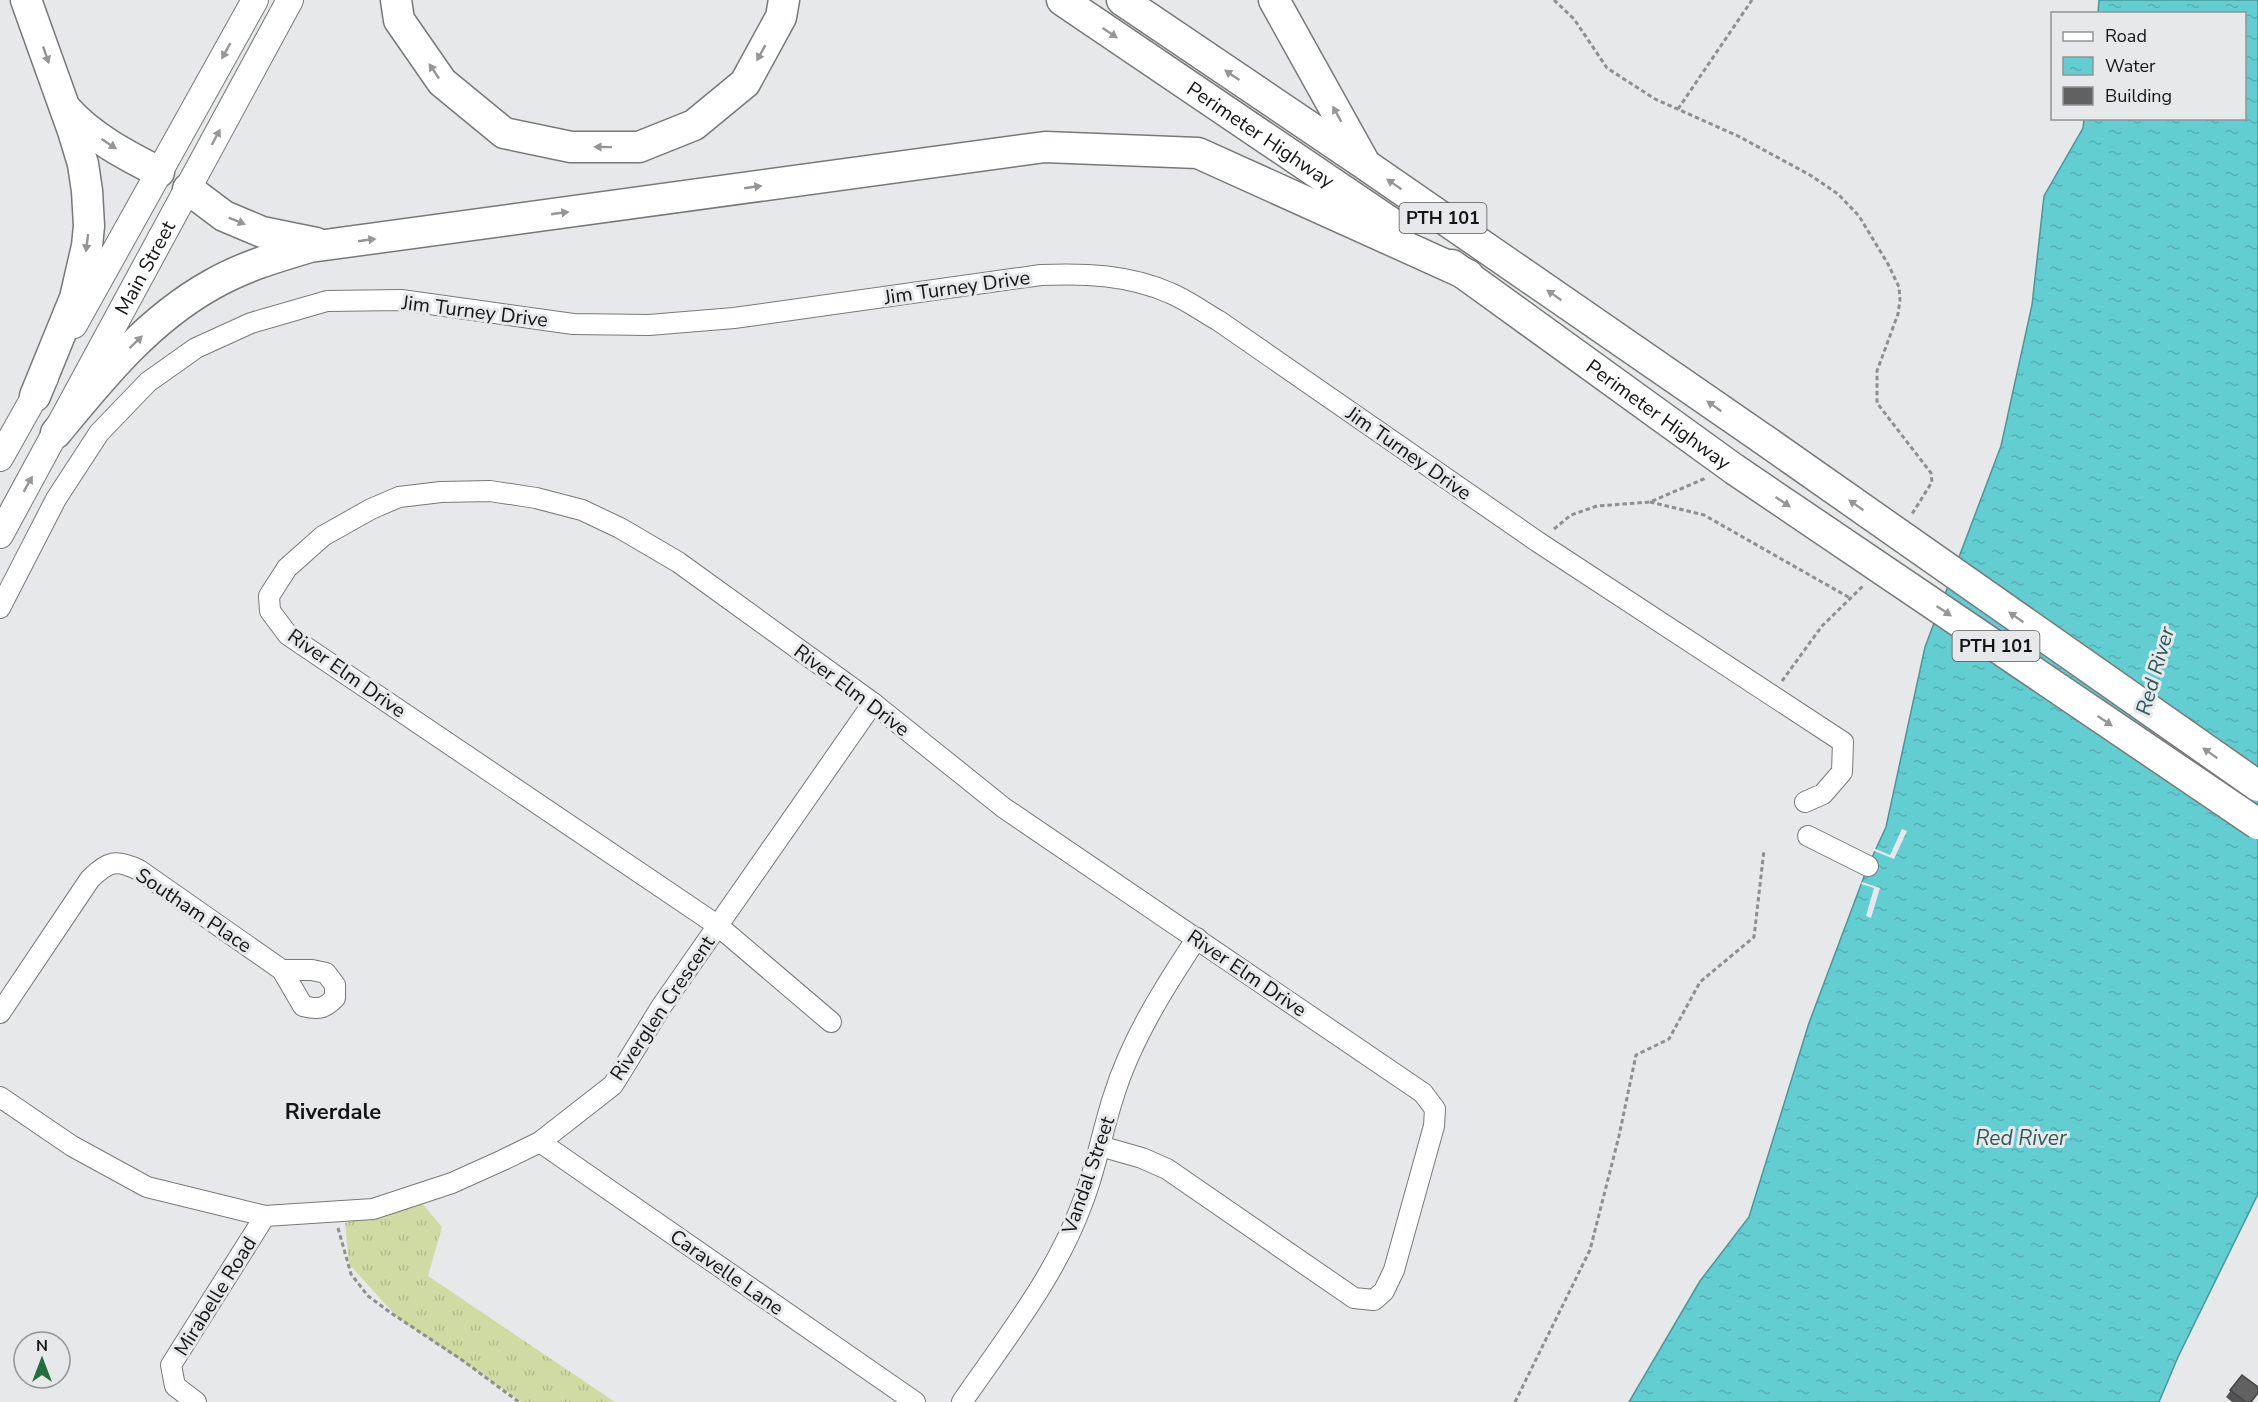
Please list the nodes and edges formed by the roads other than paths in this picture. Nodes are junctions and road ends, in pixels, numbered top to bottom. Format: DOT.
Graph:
graph roads {
  1 [pos="26,0"];
  2 [pos="255,0"];
  3 [pos="290,0"];
  4 [pos="396,0"];
  5 [pos="784,0"];
  6 [pos="1062,0"];
  7 [pos="1122,0"];
  8 [pos="1274,0"];
  9 [pos="65,108"];
  10 [pos="1366,165"];
  11 [pos="159,172"];
  12 [pos="188,189"];
  13 [pos="328,245"];
  14 [pos="1468,275"];
  15 [pos="35,396"];
  16 [pos="56,433"];
  17 [pos="0,458"];
  18 [pos="0,535"];
  19 [pos="0,608"];
  20 [pos="873,703"];
  21 [pos="2258,786"];
  22 [pos="1804,802"];
  23 [pos="2258,824"];
  24 [pos="1808,836"];
  25 [pos="1868,866"];
  26 [pos="717,926"];
  27 [pos="1197,938"];
  28 [pos="282,970"];
  29 [pos="0,1013"];
  30 [pos="831,1022"];
  31 [pos="0,1097"];
  32 [pos="540,1142"];
  33 [pos="1100,1146"];
  34 [pos="265,1216"];
  35 [pos="196,1402"];
  36 [pos="915,1402"];
  37 [pos="962,1402"];
  1 -- 9 [label="highway, one-way"];
  2 -- 11 [label="main road, Main Street, one-way"];
  12 -- 3 [label="main road, Main Street, one-way"];
  5 -- 4 [label="highway, one-way"];
  6 -- 14 [label="highway, Perimeter Highway / PTH 101, one-way"];
  10 -- 7 [label="highway, Perimeter Highway / PTH 101, one-way"];
  10 -- 8 [label="highway, one-way"];
  9 -- 11 [label="highway, one-way"];
  9 -- 15 [label="highway, one-way"];
  21 -- 10 [label="highway, Perimeter Highway / PTH 101, one-way, bridge"];
  11 -- 15 [label="main road, Main Street"];
  12 -- 13 [label="highway, one-way"];
  12 -- 16 [label="main road, Main Street"];
  13 -- 14 [label="highway, one-way"];
  16 -- 13 [label="highway, one-way"];
  14 -- 23 [label="highway, Perimeter Highway / PTH 101, one-way, bridge"];
  15 -- 17 [label="main road, Main Street"];
  18 -- 16 [label="main road, Main Street, one-way"];
  19 -- 22 [label="street, Jim Turney Drive"];
  20 -- 26 [label="street, Riverglen Crescent"];
  20 -- 26 [label="street, River Elm Drive"];
  20 -- 27 [label="street, River Elm Drive"];
  24 -- 25 [label="street"];
  26 -- 30 [label="street, River Elm Drive"];
  26 -- 32 [label="street, Riverglen Crescent"];
  27 -- 33 [label="street, Vandal Street"];
  27 -- 33 [label="street, River Elm Drive"];
  28 -- 29 [label="street, Southam Place"];
  31 -- 34 [label="street, Riverglen Crescent"];
  32 -- 34 [label="street, Riverglen Crescent"];
  32 -- 36 [label="street, Caravelle Lane"];
  33 -- 37 [label="street, Vandal Street"];
  34 -- 35 [label="street, Mirabelle Road"];
}
